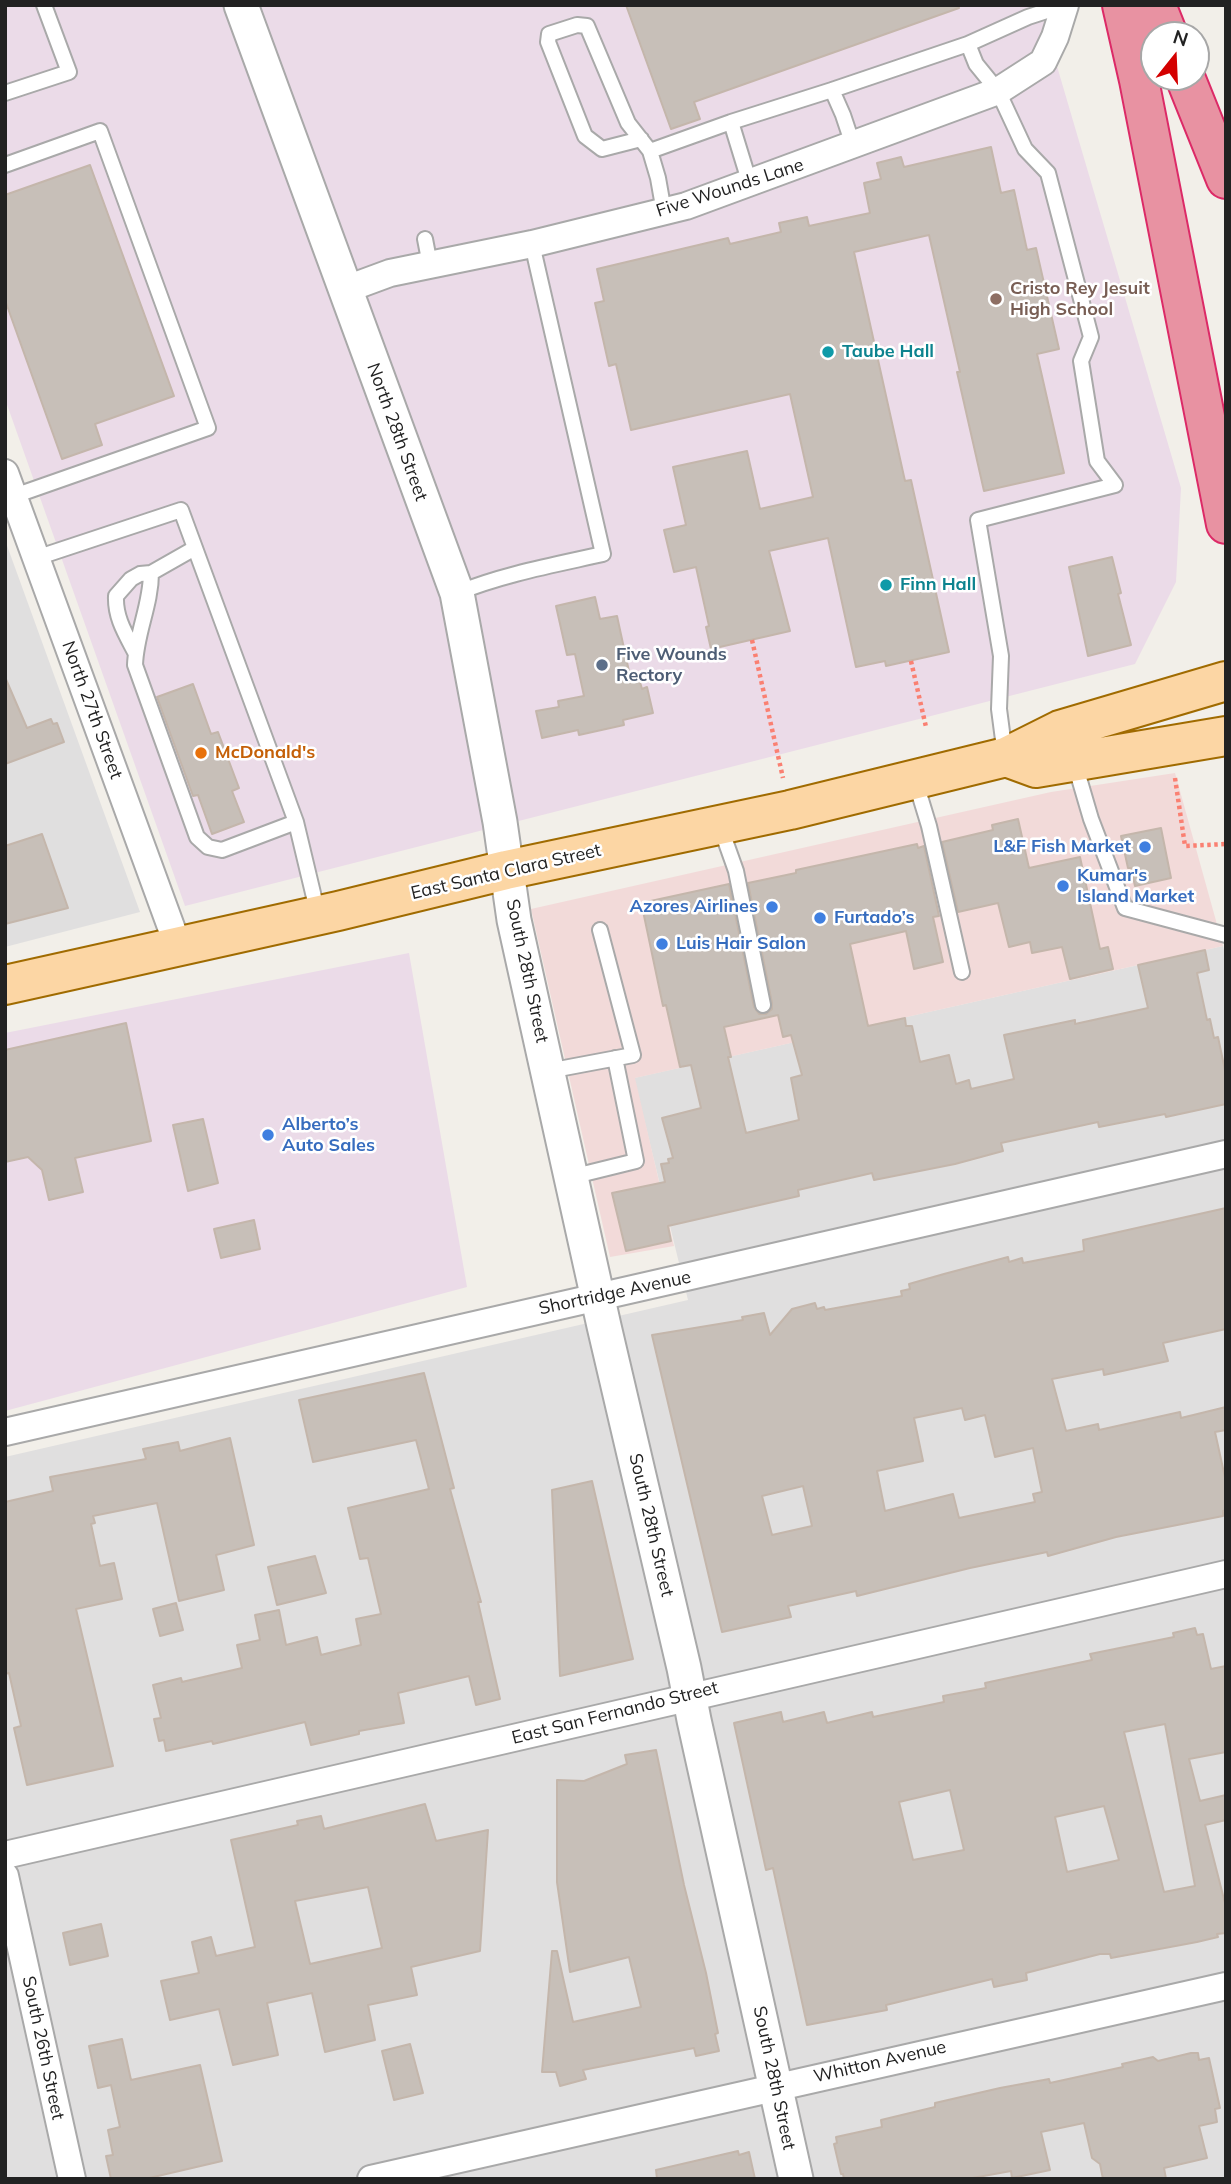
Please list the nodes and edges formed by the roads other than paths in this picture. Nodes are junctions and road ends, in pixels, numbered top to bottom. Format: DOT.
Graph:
graph roads {
  1 [pos="44,5"];
  2 [pos="241,5"];
  3 [pos="1065,5"];
  4 [pos="1122,5"];
  5 [pos="968,44"];
  6 [pos="832,90"];
  7 [pos="998,91"];
  8 [pos="1191,91"];
  9 [pos="5,93"];
  10 [pos="731,122"];
  11 [pos="645,145"];
  12 [pos="853,145"];
  13 [pos="5,165"];
  14 [pos="1226,179"];
  15 [pos="750,184"];
  16 [pos="664,212"];
  17 [pos="425,239"];
  18 [pos="531,244"];
  19 [pos="430,265"];
  20 [pos="344,290"];
  21 [pos="9,485"];
  22 [pos="1226,524"];
  23 [pos="195,548"];
  24 [pos="36,558"];
  25 [pos="151,573"];
  26 [pos="457,593"];
  27 [pos="135,652"];
  28 [pos="1226,681"];
  29 [pos="1226,736"];
  30 [pos="1006,757"];
  31 [pos="1074,760"];
  32 [pos="914,779"];
  33 [pos="296,822"];
  34 [pos="719,825"];
  35 [pos="506,870"];
  36 [pos="319,915"];
  37 [pos="600,930"];
  38 [pos="1226,935"];
  39 [pos="178,946"];
  40 [pos="962,972"];
  41 [pos="5,985"];
  42 [pos="763,1005"];
  43 [pos="615,1058"];
  44 [pos="548,1071"];
  45 [pos="1226,1154"];
  46 [pos="571,1177"];
  47 [pos="598,1297"];
  48 [pos="5,1432"];
  49 [pos="1226,1574"];
  50 [pos="689,1694"];
  51 [pos="5,1855"];
  52 [pos="5,1876"];
  53 [pos="1226,1986"];
  54 [pos="775,2086"];
  55 [pos="72,2179"];
  56 [pos="371,2179"];
  57 [pos="796,2179"];
  1 -- 9 [label="lane"];
  2 -- 20 [label="street, North 28th Street"];
  3 -- 5 [label="lane"];
  3 -- 7 [label="street, Five Wounds Lane"];
  4 -- 22 [label="highway"];
  5 -- 6 [label="lane"];
  5 -- 7 [label="lane"];
  6 -- 10 [label="lane"];
  6 -- 12 [label="lane"];
  7 -- 12 [label="street, Five Wounds Lane"];
  7 -- 30 [label="lane"];
  8 -- 14 [label="highway"];
  10 -- 11 [label="lane"];
  10 -- 15 [label="lane"];
  11 -- 11 [label="lane"];
  11 -- 16 [label="lane"];
  12 -- 15 [label="street, Five Wounds Lane"];
  13 -- 21 [label="lane"];
  15 -- 16 [label="street, Five Wounds Lane"];
  16 -- 18 [label="street, Five Wounds Lane"];
  17 -- 19 [label="lane"];
  18 -- 19 [label="street, Five Wounds Lane"];
  18 -- 26 [label="lane"];
  19 -- 20 [label="street, Five Wounds Lane"];
  20 -- 26 [label="street, North 28th Street"];
  21 -- 24 [label="street, North 27th Street"];
  23 -- 24 [label="lane"];
  23 -- 25 [label="lane"];
  23 -- 33 [label="lane"];
  24 -- 39 [label="street, North 27th Street"];
  25 -- 27 [label="lane"];
  25 -- 27 [label="lane"];
  26 -- 35 [label="street, North 28th Street"];
  27 -- 33 [label="lane"];
  28 -- 30 [label="main road, East Santa Clara Street"];
  29 -- 31 [label="main road"];
  30 -- 31 [label="main road"];
  30 -- 32 [label="main road, East Santa Clara Street"];
  31 -- 38 [label="lane"];
  32 -- 34 [label="main road, East Santa Clara Street"];
  32 -- 40 [label="lane"];
  33 -- 36 [label="lane"];
  34 -- 35 [label="main road, East Santa Clara Street"];
  34 -- 42 [label="lane"];
  35 -- 36 [label="main road, East Santa Clara Street"];
  35 -- 44 [label="street, South 28th Street"];
  36 -- 39 [label="main road, East Santa Clara Street"];
  37 -- 43 [label="lane"];
  39 -- 41 [label="main road, East Santa Clara Street"];
  43 -- 44 [label="lane"];
  43 -- 46 [label="lane"];
  44 -- 46 [label="street, South 28th Street"];
  45 -- 47 [label="street, Shortridge Avenue"];
  46 -- 47 [label="street, South 28th Street"];
  47 -- 48 [label="street, Shortridge Avenue"];
  47 -- 50 [label="street, South 28th Street"];
  49 -- 50 [label="street, East San Fernando Street"];
  50 -- 51 [label="street, East San Fernando Street"];
  50 -- 54 [label="street, South 28th Street"];
  52 -- 55 [label="street, South 26th Street"];
  53 -- 54 [label="street, Whitton Avenue"];
  54 -- 56 [label="street, Whitton Avenue"];
  54 -- 57 [label="street, South 28th Street"];
}
